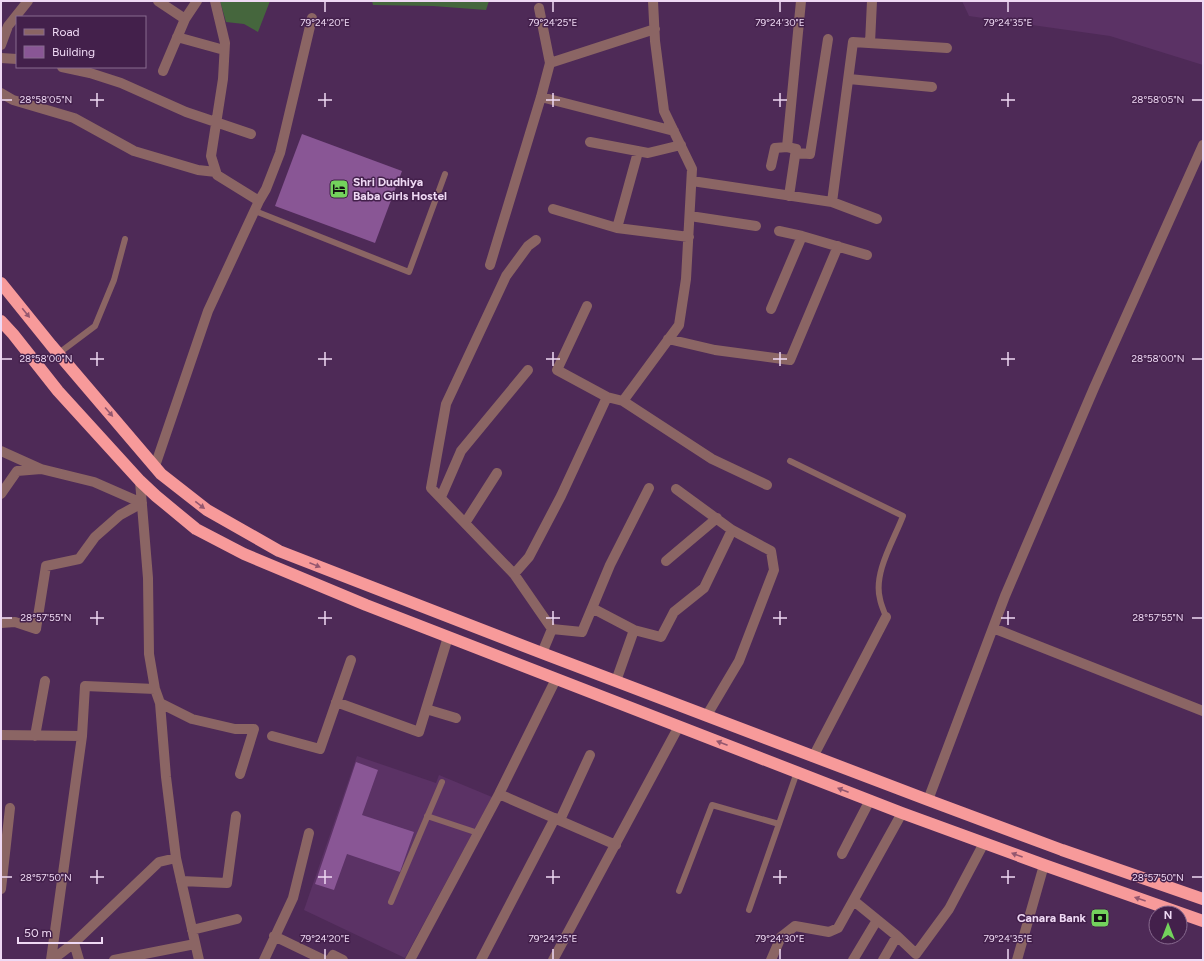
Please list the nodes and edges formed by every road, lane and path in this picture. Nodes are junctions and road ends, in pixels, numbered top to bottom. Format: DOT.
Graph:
graph roads {
  1 [pos="28,1"];
  2 [pos="158,1"];
  3 [pos="197,1"];
  4 [pos="215,1"];
  5 [pos="653,1"];
  6 [pos="801,1"];
  7 [pos="872,1"];
  8 [pos="539,8"];
  9 [pos="312,18"];
  10 [pos="185,19"];
  11 [pos="655,29"];
  12 [pos="177,37"];
  13 [pos="828,39"];
  14 [pos="870,43"];
  15 [pos="1,45"];
  16 [pos="946,48"];
  17 [pos="224,50"];
  18 [pos="1,58"];
  19 [pos="16,59"];
  20 [pos="550,63"];
  21 [pos="67,68"];
  22 [pos="163,71"];
  23 [pos="849,79"];
  24 [pos="932,87"];
  25 [pos="1,93"];
  26 [pos="541,97"];
  27 [pos="216,122"];
  28 [pos="674,131"];
  29 [pos="250,134"];
  30 [pos="590,142"];
  31 [pos="681,145"];
  32 [pos="1203,145"];
  33 [pos="787,147"];
  34 [pos="638,152"];
  35 [pos="796,153"];
  36 [pos="771,166"];
  37 [pos="216,172"];
  38 [pos="445,174"];
  39 [pos="692,181"];
  40 [pos="789,196"];
  41 [pos="259,201"];
  42 [pos="832,202"];
  43 [pos="553,209"];
  44 [pos="255,211"];
  45 [pos="690,216"];
  46 [pos="877,219"];
  47 [pos="756,226"];
  48 [pos="617,228"];
  49 [pos="779,231"];
  50 [pos="802,236"];
  51 [pos="689,237"];
  52 [pos="125,239"];
  53 [pos="536,240"];
  54 [pos="838,246"];
  55 [pos="868,255"];
  56 [pos="490,265"];
  57 [pos="1,283"];
  58 [pos="587,306"];
  59 [pos="771,309"];
  60 [pos="1,322"];
  61 [pos="668,339"];
  62 [pos="59,353"];
  63 [pos="528,370"];
  64 [pos="607,397"];
  65 [pos="623,401"];
  66 [pos="1,451"];
  67 [pos="790,461"];
  68 [pos="155,466"];
  69 [pos="41,468"];
  70 [pos="497,473"];
  71 [pos="140,481"];
  72 [pos="767,485"];
  73 [pos="649,488"];
  74 [pos="676,489"];
  75 [pos="1,494"];
  76 [pos="440,497"];
  77 [pos="142,503"];
  78 [pos="717,518"];
  79 [pos="465,523"];
  80 [pos="732,530"];
  81 [pos="666,561"];
  82 [pos="514,574"];
  83 [pos="592,608"];
  84 [pos="886,617"];
  85 [pos="1,623"];
  86 [pos="994,628"];
  87 [pos="552,629"];
  88 [pos="634,630"];
  89 [pos="448,637"];
  90 [pos="542,653"];
  91 [pos="351,660"];
  92 [pos="556,679"];
  93 [pos="45,681"];
  94 [pos="616,681"];
  95 [pos="155,689"];
  96 [pos="336,702"];
  97 [pos="160,703"];
  98 [pos="426,709"];
  99 [pos="1203,711"];
  100 [pos="707,715"];
  101 [pos="456,718"];
  102 [pos="679,726"];
  103 [pos="1,735"];
  104 [pos="35,736"];
  105 [pos="82,736"];
  106 [pos="272,736"];
  107 [pos="590,755"];
  108 [pos="813,757"];
  109 [pos="797,772"];
  110 [pos="240,774"];
  111 [pos="442,782"];
  112 [pos="499,794"];
  113 [pos="870,800"];
  114 [pos="928,800"];
  115 [pos="10,808"];
  116 [pos="902,813"];
  117 [pos="236,816"];
  118 [pos="427,816"];
  119 [pos="557,819"];
  120 [pos="779,824"];
  121 [pos="309,833"];
  122 [pos="478,833"];
  123 [pos="984,843"];
  124 [pos="616,845"];
  125 [pos="842,854"];
  126 [pos="176,858"];
  127 [pos="1044,865"];
  128 [pos="181,881"];
  129 [pos="1,889"];
  130 [pos="679,891"];
  131 [pos="1203,899"];
  132 [pos="854,901"];
  133 [pos="391,902"];
  134 [pos="749,910"];
  135 [pos="237,919"];
  136 [pos="877,920"];
  137 [pos="1203,921"];
  138 [pos="192,930"];
  139 [pos="274,936"];
  140 [pos="897,936"];
  141 [pos="74,943"];
  142 [pos="195,944"];
  143 [pos="52,960"];
  144 [pos="79,960"];
  145 [pos="114,960"];
  146 [pos="199,960"];
  147 [pos="264,960"];
  148 [pos="324,960"];
  149 [pos="330,960"];
  150 [pos="344,960"];
  151 [pos="410,960"];
  152 [pos="481,960"];
  153 [pos="553,960"];
  154 [pos="771,960"];
  155 [pos="853,960"];
  156 [pos="883,960"];
  157 [pos="1017,960"];
  1 -- 15 [label="street"];
  2 -- 10 [label="street"];
  3 -- 10 [label="street"];
  4 -- 17 [label="street"];
  5 -- 11 [label="street"];
  6 -- 33 [label="street"];
  7 -- 14 [label="street"];
  8 -- 20 [label="street"];
  9 -- 41 [label="street"];
  10 -- 12 [label="street"];
  11 -- 20 [label="street"];
  11 -- 28 [label="street"];
  12 -- 17 [label="street"];
  12 -- 22 [label="street"];
  13 -- 35 [label="street"];
  14 -- 16 [label="street"];
  14 -- 23 [label="street"];
  17 -- 27 [label="street"];
  18 -- 19 [label="street"];
  20 -- 26 [label="street"];
  21 -- 27 [label="street"];
  23 -- 24 [label="street"];
  23 -- 42 [label="street"];
  25 -- 37 [label="street"];
  26 -- 28 [label="street"];
  26 -- 56 [label="street"];
  27 -- 29 [label="street"];
  27 -- 37 [label="street"];
  28 -- 31 [label="street"];
  30 -- 34 [label="street"];
  31 -- 34 [label="street"];
  31 -- 39 [label="street"];
  32 -- 86 [label="street"];
  33 -- 35 [label="street"];
  33 -- 36 [label="street"];
  34 -- 48 [label="street"];
  35 -- 40 [label="street"];
  37 -- 41 [label="street"];
  38 -- 44 [label="lane"];
  39 -- 40 [label="street"];
  39 -- 45 [label="street"];
  40 -- 42 [label="street"];
  41 -- 44 [label="street"];
  42 -- 46 [label="street"];
  43 -- 48 [label="street"];
  44 -- 68 [label="street"];
  45 -- 47 [label="street"];
  45 -- 51 [label="street"];
  48 -- 51 [label="street"];
  49 -- 50 [label="street"];
  50 -- 54 [label="street"];
  50 -- 59 [label="street"];
  51 -- 61 [label="street"];
  52 -- 62 [label="lane"];
  53 -- 76 [label="street"];
  54 -- 55 [label="street"];
  54 -- 61 [label="street"];
  57 -- 62 [label="highway, one-way"];
  58 -- 64 [label="street"];
  60 -- 71 [label="highway"];
  61 -- 65 [label="street"];
  62 -- 68 [label="highway, one-way"];
  63 -- 76 [label="street"];
  64 -- 65 [label="street"];
  64 -- 82 [label="street"];
  65 -- 72 [label="street"];
  66 -- 69 [label="street"];
  67 -- 84 [label="lane"];
  68 -- 90 [label="highway, one-way"];
  69 -- 75 [label="street"];
  69 -- 77 [label="street"];
  70 -- 79 [label="street"];
  71 -- 77 [label="street"];
  71 -- 89 [label="highway"];
  73 -- 83 [label="street"];
  74 -- 78 [label="street"];
  76 -- 79 [label="street"];
  77 -- 85 [label="street"];
  77 -- 95 [label="street"];
  78 -- 80 [label="street"];
  78 -- 81 [label="street"];
  79 -- 82 [label="street"];
  80 -- 88 [label="street"];
  80 -- 100 [label="street"];
  82 -- 87 [label="street"];
  83 -- 87 [label="street"];
  83 -- 88 [label="street"];
  84 -- 108 [label="street"];
  86 -- 99 [label="street"];
  86 -- 114 [label="street"];
  87 -- 90 [label="street"];
  88 -- 94 [label="street"];
  89 -- 92 [label="highway"];
  89 -- 98 [label="street"];
  90 -- 94 [label="highway"];
  91 -- 96 [label="street"];
  92 -- 102 [label="highway"];
  92 -- 112 [label="street"];
  93 -- 104 [label="street"];
  94 -- 100 [label="highway"];
  95 -- 97 [label="street"];
  95 -- 105 [label="street"];
  96 -- 98 [label="street"];
  96 -- 106 [label="street"];
  97 -- 110 [label="street"];
  97 -- 126 [label="street"];
  98 -- 101 [label="street"];
  100 -- 108 [label="highway"];
  109 -- 102 [label="highway, one-way"];
  102 -- 124 [label="street"];
  103 -- 104 [label="street"];
  104 -- 105 [label="street"];
  105 -- 143 [label="street"];
  107 -- 119 [label="street"];
  108 -- 114 [label="highway"];
  113 -- 109 [label="highway, one-way"];
  109 -- 120 [label="lane"];
  111 -- 118 [label="lane"];
  112 -- 119 [label="street"];
  112 -- 122 [label="street"];
  113 -- 116 [label="highway"];
  113 -- 125 [label="street"];
  114 -- 131 [label="highway"];
  115 -- 129 [label="street"];
  116 -- 123 [label="highway"];
  116 -- 132 [label="street"];
  117 -- 128 [label="street"];
  118 -- 122 [label="lane"];
  118 -- 133 [label="lane"];
  119 -- 124 [label="street"];
  119 -- 152 [label="street"];
  120 -- 130 [label="lane"];
  120 -- 134 [label="lane"];
  121 -- 139 [label="street"];
  122 -- 151 [label="street"];
  127 -- 123 [label="highway, one-way"];
  123 -- 140 [label="street"];
  124 -- 153 [label="street"];
  126 -- 128 [label="street"];
  126 -- 141 [label="street"];
  137 -- 127 [label="highway, one-way"];
  127 -- 157 [label="street"];
  128 -- 138 [label="street"];
  132 -- 136 [label="street"];
  132 -- 154 [label="street"];
  135 -- 138 [label="street"];
  136 -- 140 [label="street"];
  136 -- 155 [label="street"];
  138 -- 142 [label="street"];
  139 -- 147 [label="street"];
  139 -- 148 [label="street"];
  140 -- 156 [label="street"];
  141 -- 143 [label="street"];
  141 -- 144 [label="street"];
  142 -- 145 [label="street"];
  142 -- 146 [label="street"];
  149 -- 150 [label="street"];
}
